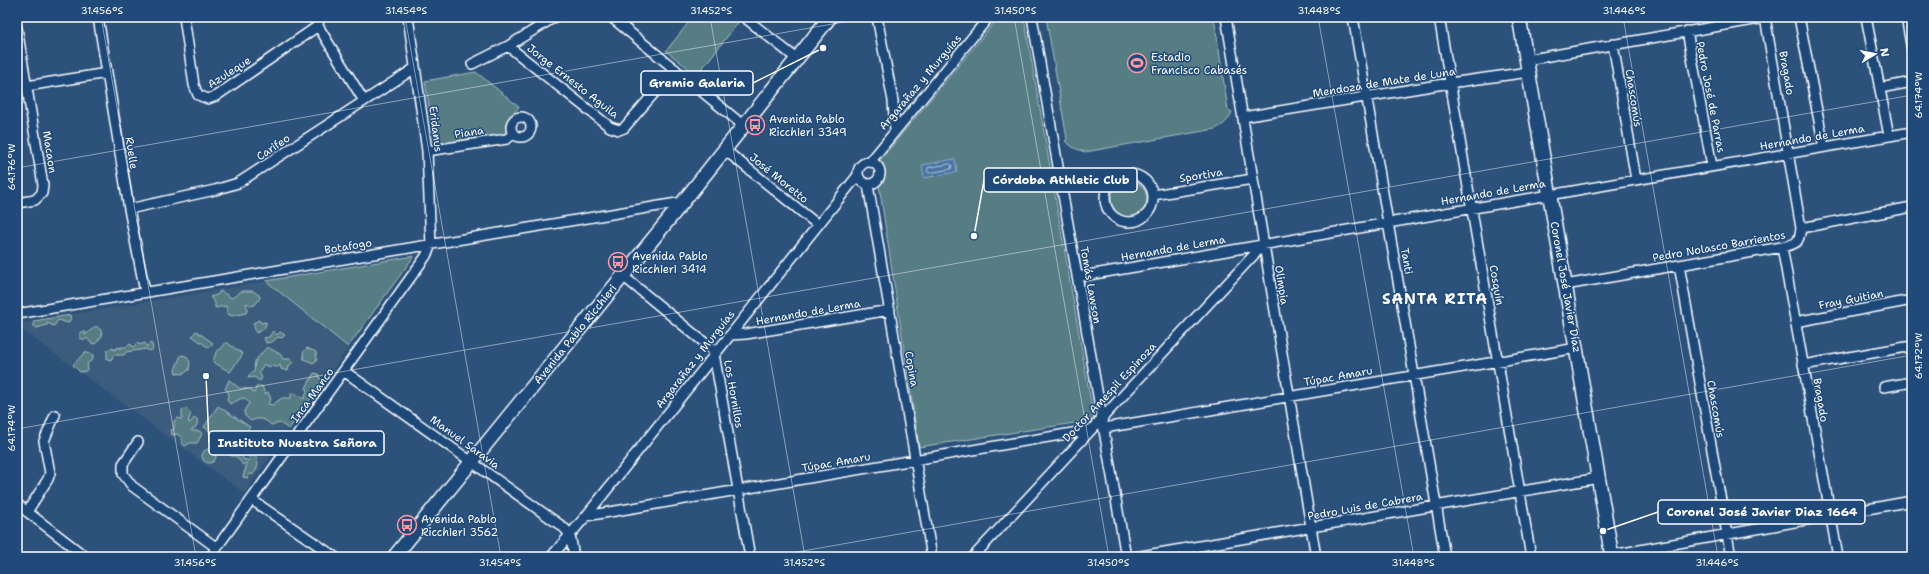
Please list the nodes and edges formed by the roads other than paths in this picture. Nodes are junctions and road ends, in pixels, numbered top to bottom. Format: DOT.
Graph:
graph roads {
  1 [pos="98,17"];
  2 [pos="184,17"];
  3 [pos="408,17"];
  4 [pos="555,17"];
  5 [pos="611,17"];
  6 [pos="744,17"];
  7 [pos="830,17"];
  8 [pos="878,17"];
  9 [pos="989,17"];
  10 [pos="1032,17"];
  11 [pos="1226,17"];
  12 [pos="1353,17"];
  13 [pos="1439,17"];
  14 [pos="1521,17"];
  15 [pos="1765,17"];
  16 [pos="1799,17"];
  17 [pos="1866,17"];
  18 [pos="1906,17"];
  19 [pos="318,22"];
  20 [pos="17,28"];
  21 [pos="1687,32"];
  22 [pos="1613,44"];
  23 [pos="508,46"];
  24 [pos="1912,50"];
  25 [pos="797,59"];
  26 [pos="472,64"];
  27 [pos="1527,66"];
  28 [pos="415,68"];
  29 [pos="675,69"];
  30 [pos="107,73"];
  31 [pos="1912,82"];
  32 [pos="1450,83"];
  33 [pos="27,86"];
  34 [pos="1880,88"];
  35 [pos="1367,97"];
  36 [pos="364,101"];
  37 [pos="893,102"];
  38 [pos="907,116"];
  39 [pos="1243,117"];
  40 [pos="744,126"];
  41 [pos="894,132"];
  42 [pos="1912,132"];
  43 [pos="513,134"];
  44 [pos="1889,136"];
  45 [pos="1824,147"];
  46 [pos="725,150"];
  47 [pos="427,151"];
  48 [pos="1788,153"];
  49 [pos="870,162"];
  50 [pos="1712,166"];
  51 [pos="858,175"];
  52 [pos="1253,179"];
  53 [pos="1636,180"];
  54 [pos="868,185"];
  55 [pos="1153,195"];
  56 [pos="1550,195"];
  57 [pos="684,202"];
  58 [pos="17,203"];
  59 [pos="1912,207"];
  60 [pos="1472,208"];
  61 [pos="129,209"];
  62 [pos="1388,223"];
  63 [pos="818,225"];
  64 [pos="1801,228"];
  65 [pos="1264,244"];
  66 [pos="431,245"];
  67 [pos="1782,247"];
  68 [pos="1679,265"];
  69 [pos="623,276"];
  70 [pos="1077,277"];
  71 [pos="1565,285"];
  72 [pos="145,292"];
  73 [pos="1912,300"];
  74 [pos="890,310"];
  75 [pos="17,314"];
  76 [pos="1795,322"];
  77 [pos="730,335"];
  78 [pos="1912,346"];
  79 [pos="1576,348"];
  80 [pos="714,354"];
  81 [pos="1497,362"];
  82 [pos="1803,365"];
  83 [pos="344,371"];
  84 [pos="1414,376"];
  85 [pos="1912,382"];
  86 [pos="1884,387"];
  87 [pos="1288,397"];
  88 [pos="56,415"];
  89 [pos="1102,418"];
  90 [pos="1104,428"];
  91 [pos="1090,430"];
  92 [pos="138,442"];
  93 [pos="915,461"];
  94 [pos="471,462"];
  95 [pos="1599,478"];
  96 [pos="738,491"];
  97 [pos="1520,492"];
  98 [pos="252,500"];
  99 [pos="1912,501"];
  100 [pos="17,504"];
  101 [pos="1436,506"];
  102 [pos="27,512"];
  103 [pos="586,516"];
  104 [pos="1830,516"];
  105 [pos="1311,527"];
  106 [pos="570,534"];
  107 [pos="1727,535"];
  108 [pos="217,548"];
  109 [pos="1612,556"];
  110 [pos="86,557"];
  111 [pos="210,557"];
  112 [pos="335,557"];
  113 [pos="394,557"];
  114 [pos="551,557"];
  115 [pos="574,557"];
  116 [pos="750,557"];
  117 [pos="932,557"];
  118 [pos="973,557"];
  119 [pos="1126,557"];
  120 [pos="1135,557"];
  121 [pos="1316,557"];
  122 [pos="1445,557"];
  123 [pos="1531,557"];
  124 [pos="1731,557"];
  125 [pos="1838,557"];
  1 -- 30 [label="street, Ruelle"];
  2 -- 19 [label="street, Azuleque"];
  3 -- 28 [label="street, Eridanus"];
  4 -- 23 [label="street"];
  5 -- 29 [label="street"];
  6 -- 25 [label="street"];
  7 -- 25 [label="main road, Avenida Pablo Ricchieri"];
  8 -- 37 [label="street"];
  9 -- 38 [label="street, Argarañaz y Murguías"];
  10 -- 70 [label="street, Tomás Lawson"];
  11 -- 39 [label="street, Olimpia"];
  12 -- 35 [label="street, Tanti"];
  13 -- 32 [label="street, Cosquín"];
  14 -- 27 [label="main road, Coronel José Javier Díaz"];
  15 -- 21 [label="street, Mendoza de Mate de Luna"];
  15 -- 48 [label="street, Bragado"];
  16 -- 45 [label="street"];
  17 -- 34 [label="street"];
  18 -- 24 [label="street"];
  19 -- 36 [label="street, Azuleque"];
  20 -- 33 [label="street, Macaon"];
  21 -- 22 [label="street, Mendoza de Mate de Luna"];
  21 -- 50 [label="street, Pedro José de Parras"];
  22 -- 27 [label="street, Mendoza de Mate de Luna"];
  22 -- 53 [label="street, Chascomús"];
  23 -- 26 [label="street"];
  23 -- 29 [label="street, Jorge Ernesto Aguila"];
  25 -- 40 [label="main road, Avenida Pablo Ricchieri"];
  27 -- 32 [label="street, Mendoza de Mate de Luna"];
  27 -- 56 [label="main road, Coronel José Javier Díaz"];
  28 -- 36 [label="street, Carifeo"];
  28 -- 47 [label="street, Eridanus"];
  29 -- 40 [label="street"];
  30 -- 33 [label="street"];
  30 -- 61 [label="street, Ruelle"];
  31 -- 34 [label="street"];
  32 -- 35 [label="street, Mendoza de Mate de Luna"];
  32 -- 60 [label="street, Cosquín"];
  33 -- 58 [label="street, Macaon"];
  34 -- 44 [label="street"];
  35 -- 39 [label="street, Mendoza de Mate de Luna"];
  35 -- 62 [label="street, Tanti"];
  36 -- 61 [label="street, Carifeo"];
  37 -- 38 [label="street"];
  37 -- 41 [label="street"];
  38 -- 41 [label="street, Argarañaz y Murguías"];
  39 -- 52 [label="street, Olimpia"];
  40 -- 46 [label="main road, Avenida Pablo Ricchieri"];
  41 -- 49 [label="street, Argarañaz y Murguías"];
  42 -- 44 [label="street, Hernando de Lerma"];
  43 -- 47 [label="street, Piana"];
  44 -- 45 [label="street, Hernando de Lerma"];
  45 -- 48 [label="street, Hernando de Lerma"];
  46 -- 57 [label="main road, Avenida Pablo Ricchieri"];
  46 -- 63 [label="street, José Moretto"];
  47 -- 66 [label="street, Eridanus"];
  48 -- 50 [label="street, Hernando de Lerma"];
  48 -- 64 [label="street, Bragado"];
  49 -- 51 [label="street"];
  49 -- 54 [label="street"];
  50 -- 53 [label="street, Hernando de Lerma"];
  51 -- 54 [label="street"];
  51 -- 63 [label="street, Argarañaz y Murguías"];
  52 -- 55 [label="street, Sportiva"];
  52 -- 65 [label="street, Olimpia"];
  53 -- 56 [label="street, Hernando de Lerma"];
  54 -- 74 [label="street, Copina"];
  55 -- 55 [label="street"];
  56 -- 60 [label="street, Hernando de Lerma"];
  56 -- 71 [label="main road, Coronel José Javier Díaz"];
  57 -- 66 [label="street, Botafogo"];
  57 -- 69 [label="main road, Avenida Pablo Ricchieri"];
  59 -- 64 [label="street"];
  60 -- 62 [label="street, Hernando de Lerma"];
  60 -- 81 [label="street, Cosquín"];
  61 -- 72 [label="street, Ruelle"];
  62 -- 65 [label="street, Hernando de Lerma"];
  62 -- 84 [label="street, Tanti"];
  63 -- 77 [label="street, Argarañaz y Murguías"];
  64 -- 67 [label="street, Pedro Nolasco Barrientos"];
  65 -- 70 [label="street, Hernando de Lerma"];
  65 -- 87 [label="street, Olimpia"];
  65 -- 89 [label="street, Doctor Amespil Espinoza"];
  66 -- 72 [label="street, Botafogo"];
  66 -- 83 [label="street, Inca Manco"];
  67 -- 68 [label="street, Pedro Nolasco Barrientos"];
  67 -- 76 [label="street, Bragado"];
  68 -- 71 [label="street, Pedro Nolasco Barrientos"];
  68 -- 107 [label="street, Chascomús"];
  69 -- 80 [label="street, Los Hornillos"];
  69 -- 94 [label="main road, Avenida Pablo Ricchieri"];
  70 -- 89 [label="street, Tomás Lawson"];
  71 -- 79 [label="main road, Coronel José Javier Díaz"];
  72 -- 75 [label="street, Botafogo"];
  73 -- 76 [label="street, Fray Guitian"];
  74 -- 77 [label="street, Hernando de Lerma"];
  74 -- 93 [label="street, Copina"];
  76 -- 82 [label="street, Bragado"];
  77 -- 80 [label="street, Argarañaz y Murguías"];
  78 -- 82 [label="street"];
  79 -- 81 [label="street, Túpac Amaru"];
  79 -- 95 [label="main road, Coronel José Javier Díaz"];
  80 -- 96 [label="street, Los Hornillos"];
  80 -- 103 [label="street, Argarañaz y Murguías"];
  81 -- 84 [label="street, Túpac Amaru"];
  81 -- 97 [label="street, Cosquín"];
  82 -- 104 [label="street, Bragado"];
  83 -- 94 [label="street, Manuel Saravia"];
  83 -- 98 [label="street, Inca Manco"];
  84 -- 87 [label="street, Túpac Amaru"];
  84 -- 101 [label="street, Tanti"];
  85 -- 86 [label="street"];
  87 -- 90 [label="street, Túpac Amaru"];
  87 -- 105 [label="street, Olimpia"];
  88 -- 102 [label="street"];
  89 -- 90 [label="street, Tomás Lawson"];
  89 -- 91 [label="street, Doctor Amespil Espinoza"];
  90 -- 119 [label="street, Tomás Lawson"];
  91 -- 93 [label="street, Túpac Amaru"];
  91 -- 118 [label="street, Doctor Amespil Espinoza"];
  92 -- 108 [label="street"];
  93 -- 96 [label="street, Túpac Amaru"];
  93 -- 117 [label="street, Copina"];
  94 -- 106 [label="street, Manuel Saravia"];
  94 -- 113 [label="main road, Avenida Pablo Ricchieri"];
  95 -- 97 [label="street, Pedro Luis de Cabrera"];
  95 -- 109 [label="main road, Coronel José Javier Díaz"];
  96 -- 103 [label="street, Túpac Amaru"];
  96 -- 116 [label="street, Los Hornillos"];
  97 -- 101 [label="street, Pedro Luis de Cabrera"];
  97 -- 123 [label="street, Cosquín"];
  98 -- 108 [label="street, Inca Manco"];
  98 -- 112 [label="street"];
  99 -- 104 [label="street"];
  100 -- 102 [label="street"];
  101 -- 105 [label="street, Pedro Luis de Cabrera"];
  101 -- 122 [label="street, Tanti"];
  102 -- 110 [label="street"];
  103 -- 106 [label="street, Argarañaz y Murguías"];
  104 -- 107 [label="street"];
  104 -- 125 [label="street, Bragado"];
  105 -- 120 [label="street, Pedro Luis de Cabrera"];
  105 -- 121 [label="street, Olimpia"];
  106 -- 114 [label="street, Argarañaz y Murguías"];
  106 -- 115 [label="street"];
  107 -- 109 [label="street"];
  107 -- 124 [label="street, Chascomús"];
  108 -- 111 [label="street, Inca Manco"];
}
